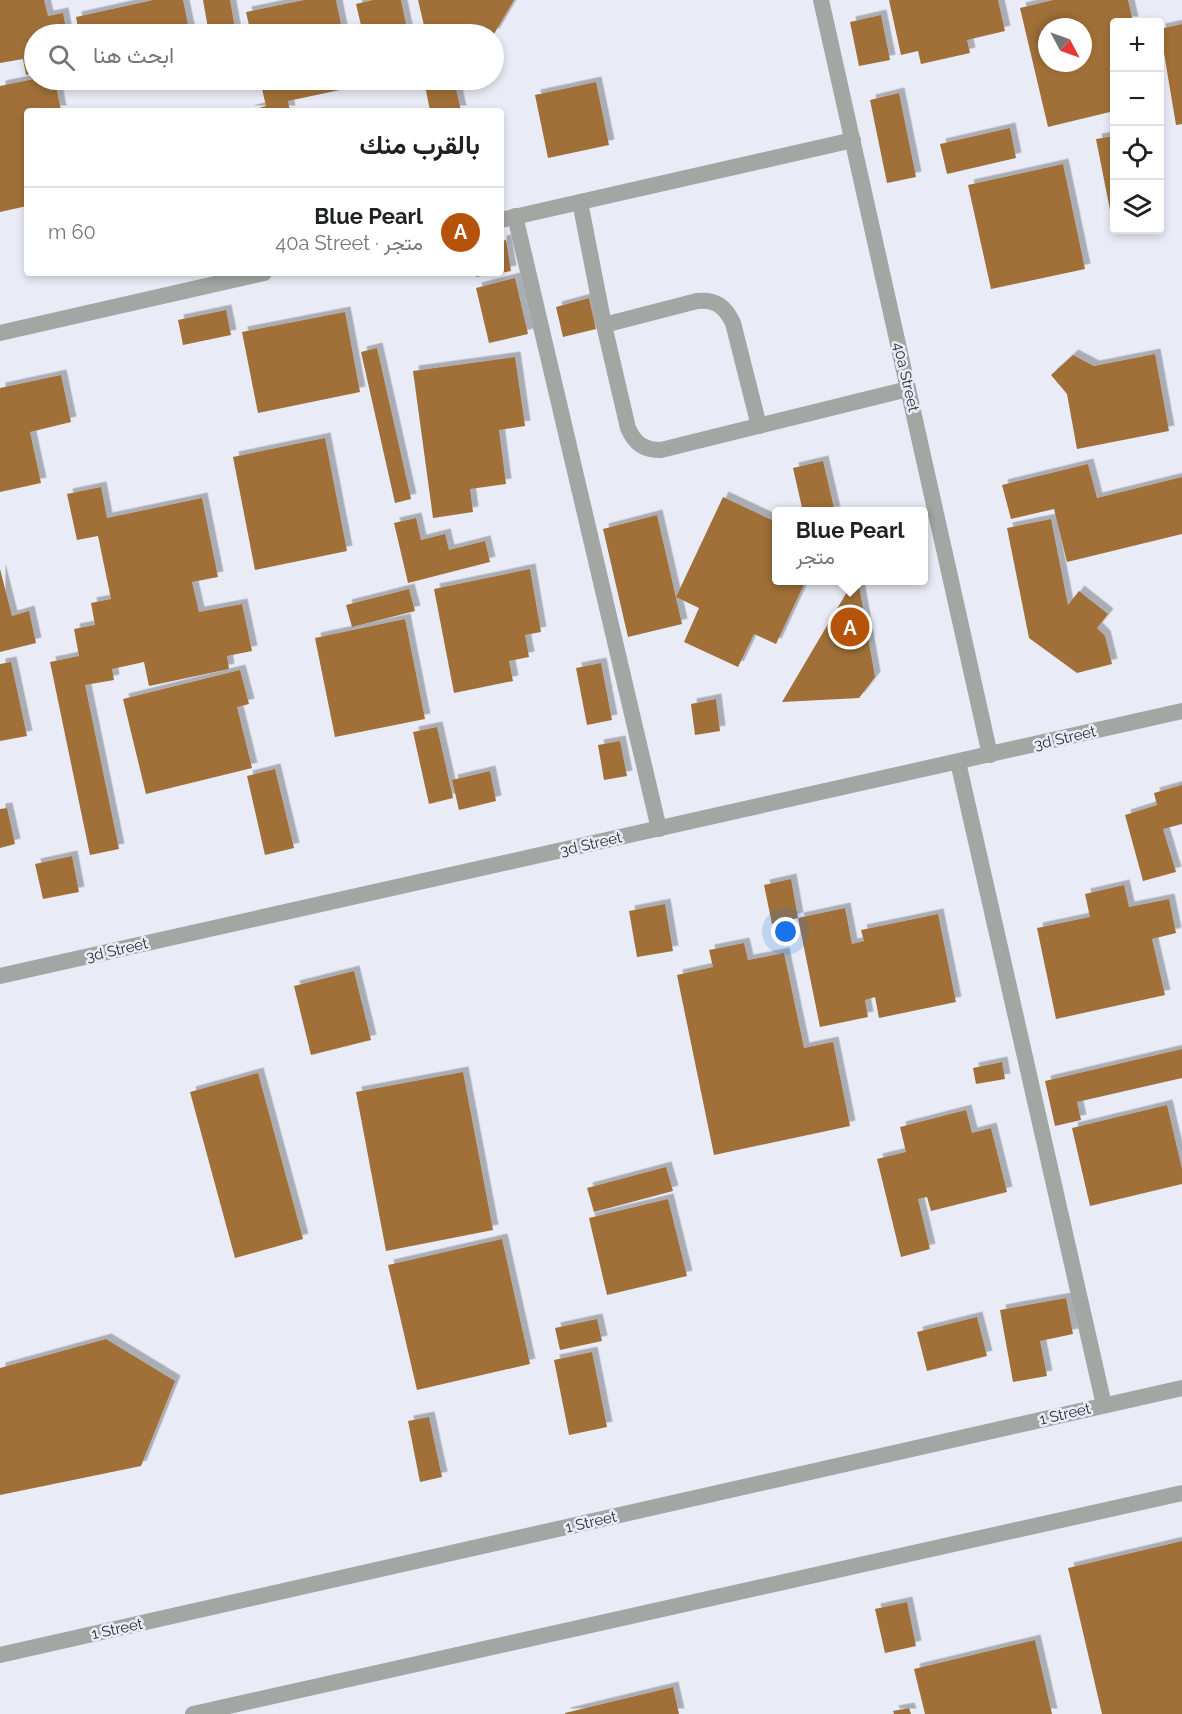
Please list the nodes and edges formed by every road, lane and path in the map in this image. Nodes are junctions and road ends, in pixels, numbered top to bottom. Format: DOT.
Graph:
graph roads {
  1 [pos="821,0"];
  2 [pos="853,140"];
  3 [pos="580,202"];
  4 [pos="508,218"];
  5 [pos="251,276"];
  6 [pos="604,325"];
  7 [pos="0,333"];
  8 [pos="908,389"];
  9 [pos="759,426"];
  10 [pos="1182,711"];
  11 [pos="990,755"];
  12 [pos="958,762"];
  13 [pos="659,829"];
  14 [pos="0,976"];
  15 [pos="1182,1388"];
  16 [pos="1104,1405"];
  17 [pos="1182,1493"];
  18 [pos="0,1654"];
  19 [pos="193,1714"];
  1 -- 2 [label="street, 40a Street"];
  2 -- 3 [label="street"];
  2 -- 8 [label="street, 40a Street"];
  3 -- 4 [label="street"];
  3 -- 6 [label="street"];
  4 -- 13 [label="street"];
  5 -- 7 [label="street"];
  6 -- 9 [label="street"];
  6 -- 9 [label="street"];
  8 -- 9 [label="street"];
  8 -- 11 [label="street, 40a Street"];
  10 -- 11 [label="street, 3d Street"];
  11 -- 12 [label="street, 3d Street"];
  12 -- 13 [label="street, 3d Street"];
  12 -- 16 [label="street"];
  13 -- 14 [label="street, 3d Street"];
  15 -- 16 [label="street, 1 Street"];
  16 -- 18 [label="street, 1 Street"];
  17 -- 19 [label="street"];
}
